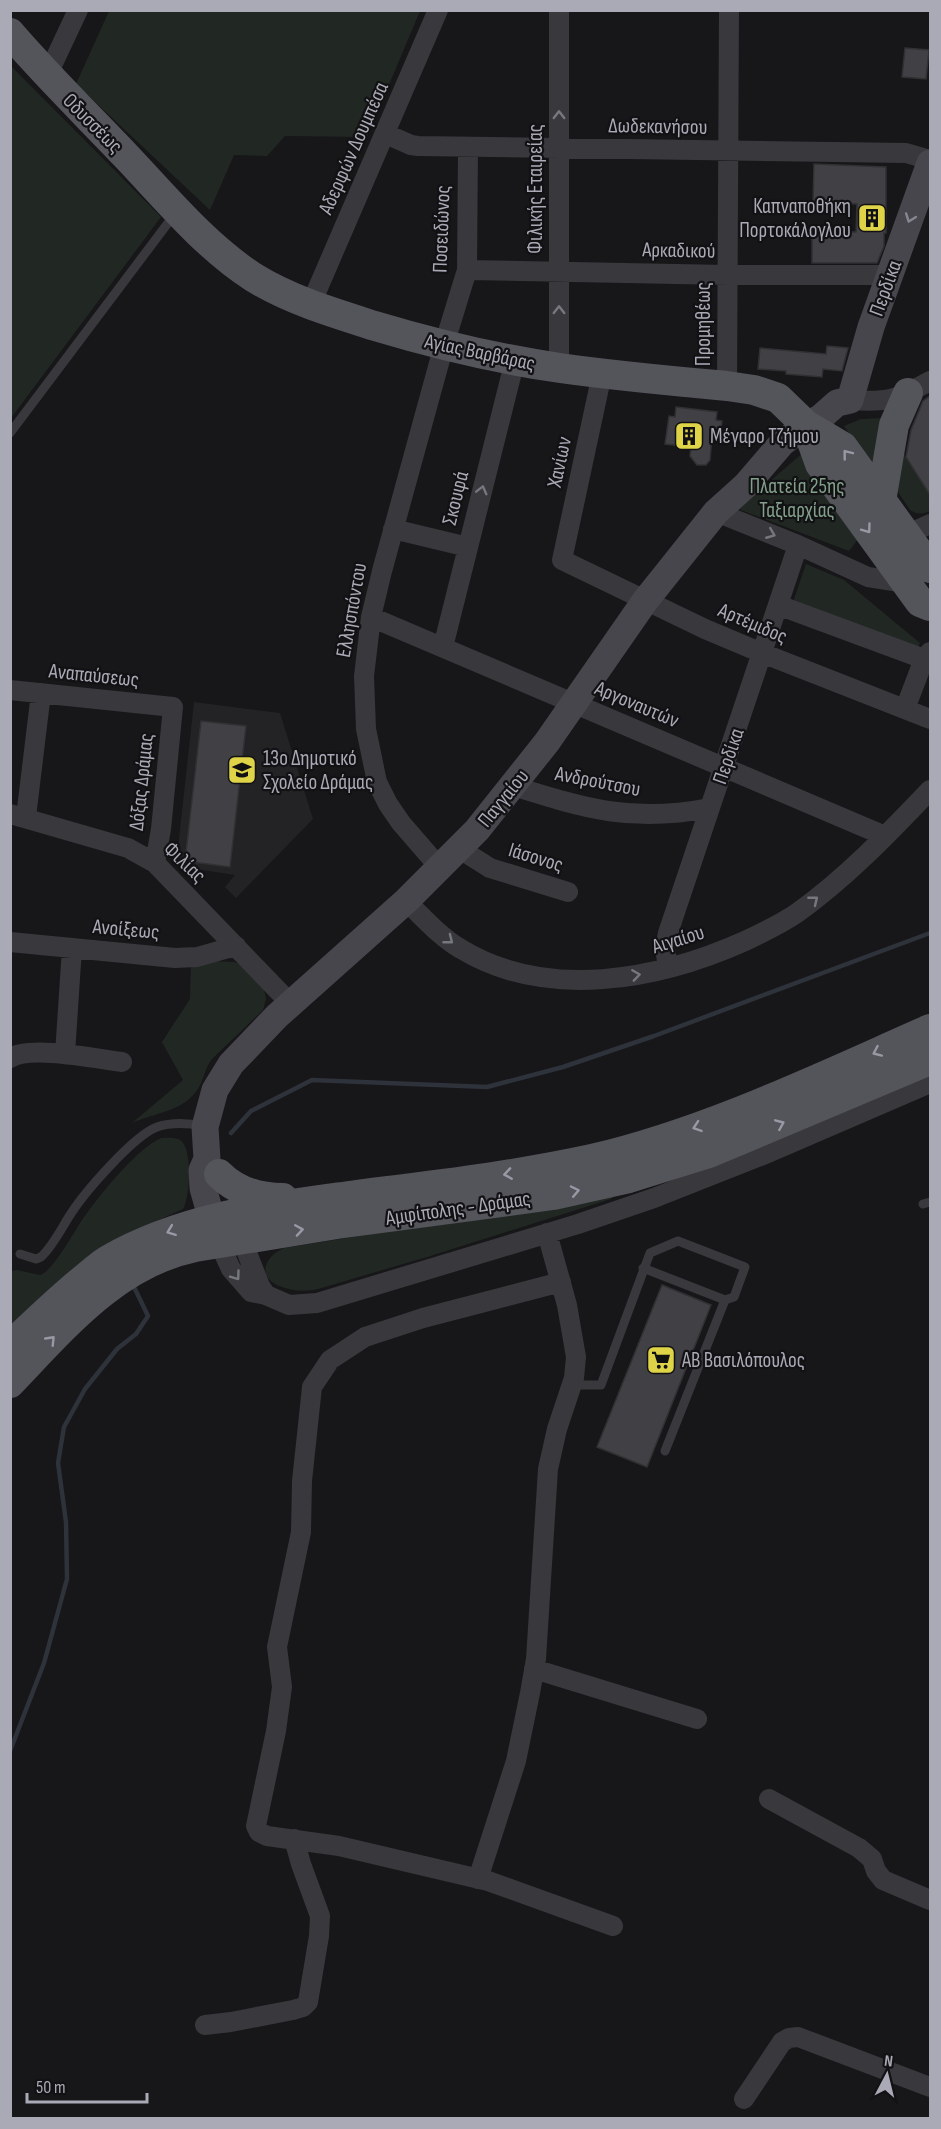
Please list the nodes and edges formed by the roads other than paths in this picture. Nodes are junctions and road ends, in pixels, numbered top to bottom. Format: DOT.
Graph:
graph roads {
  1 [pos="78,10"];
  2 [pos="438,10"];
  3 [pos="560,10"];
  4 [pos="729,10"];
  5 [pos="11,34"];
  6 [pos="43,78"];
  7 [pos="386,134"];
  8 [pos="468,148"];
  9 [pos="559,149"];
  10 [pos="728,151"];
  11 [pos="930,162"];
  12 [pos="177,211"];
  13 [pos="467,270"];
  14 [pos="559,272"];
  15 [pos="728,275"];
  16 [pos="890,275"];
  17 [pos="311,304"];
  18 [pos="444,345"];
  19 [pos="515,360"];
  20 [pos="930,363"];
  21 [pos="559,368"];
  22 [pos="602,374"];
  23 [pos="727,386"];
  24 [pos="921,386"];
  25 [pos="850,400"];
  26 [pos="806,425"];
  27 [pos="10,433"];
  28 [pos="881,501"];
  29 [pos="716,512"];
  30 [pos="393,529"];
  31 [pos="918,530"];
  32 [pos="798,545"];
  33 [pos="468,547"];
  34 [pos="562,560"];
  35 [pos="918,576"];
  36 [pos="645,601"];
  37 [pos="778,605"];
  38 [pos="930,606"];
  39 [pos="371,616"];
  40 [pos="442,647"];
  41 [pos="762,653"];
  42 [pos="927,655"];
  43 [pos="10,690"];
  44 [pos="41,693"];
  45 [pos="574,703"];
  46 [pos="174,707"];
  47 [pos="905,709"];
  48 [pos="930,719"];
  49 [pos="724,767"];
  50 [pos="513,786"];
  51 [pos="930,790"];
  52 [pos="710,808"];
  53 [pos="18,815"];
  54 [pos="885,836"];
  55 [pos="460,849"];
  56 [pos="155,862"];
  57 [pos="441,868"];
  58 [pos="568,892"];
  59 [pos="406,901"];
  60 [pos="10,942"];
  61 [pos="236,946"];
  62 [pos="72,948"];
  63 [pos="668,968"];
  64 [pos="291,1004"];
  65 [pos="930,1029"];
  66 [pos="65,1054"];
  67 [pos="10,1058"];
  68 [pos="930,1060"];
  69 [pos="122,1062"];
  70 [pos="930,1083"];
  71 [pos="209,1149"];
  72 [pos="391,1191"];
  73 [pos="226,1229"];
  74 [pos="547,1233"];
  75 [pos="20,1254"];
  76 [pos="123,1265"];
  77 [pos="643,1268"];
  78 [pos="561,1282"];
  79 [pos="725,1300"];
  80 [pos="10,1346"];
  81 [pos="10,1383"];
  82 [pos="572,1385"];
  83 [pos="665,1451"];
  84 [pos="534,1670"];
  85 [pos="697,1719"];
  86 [pos="769,1799"];
  87 [pos="294,1839"];
  88 [pos="478,1879"];
  89 [pos="930,1900"];
  90 [pos="614,1926"];
  91 [pos="205,2025"];
  92 [pos="930,2086"];
  93 [pos="744,2099"];
  1 -- 6 [label="street"];
  2 -- 7 [label="street, Αδερφών Δουμπέσα"];
  9 -- 3 [label="street, Φιλικής Εταιρείας, one-way"];
  4 -- 10 [label="street, Προμηθέως"];
  5 -- 6 [label="main road, Οδυσσέως"];
  6 -- 12 [label="main road, Οδυσσέως"];
  7 -- 8 [label="street, Δωδεκανήσου"];
  7 -- 17 [label="street, Αδερφών Δουμπέσα"];
  8 -- 9 [label="street, Δωδεκανήσου"];
  8 -- 13 [label="street, Ποσειδώνος"];
  9 -- 10 [label="street, Δωδεκανήσου"];
  9 -- 14 [label="street, Φιλικής Εταιρείας"];
  10 -- 11 [label="street, Δωδεκανήσου"];
  10 -- 15 [label="street, Προμηθέως"];
  11 -- 16 [label="main road, Περδίκα, one-way"];
  12 -- 17 [label="main road, Αγίας Βαρβάρας"];
  12 -- 27 [label="lane"];
  13 -- 14 [label="street, Αρκαδικού"];
  13 -- 18 [label="street, Ποσειδώνος"];
  14 -- 15 [label="street, Αρκαδικού"];
  21 -- 14 [label="street, Φιλικής Εταιρείας, one-way"];
  15 -- 16 [label="street, Αρκαδικού"];
  15 -- 23 [label="street, Προμηθέως"];
  16 -- 25 [label="main road, Περδίκα"];
  17 -- 18 [label="main road, Αγίας Βαρβάρας"];
  18 -- 19 [label="main road, Αγίας Βαρβάρας"];
  18 -- 30 [label="street, Ελλησπόντου"];
  19 -- 21 [label="main road, Αγίας Βαρβάρας"];
  33 -- 19 [label="street, Σκουφά, one-way"];
  20 -- 24 [label="street"];
  21 -- 22 [label="main road, Αγίας Βαρβάρας"];
  22 -- 23 [label="main road, Αγίας Βαρβάρας"];
  22 -- 34 [label="street, Χανίων"];
  23 -- 26 [label="main road, Αγίας Βαρβάρας"];
  24 -- 25 [label="street"];
  24 -- 28 [label="main road"];
  25 -- 26 [label="main road"];
  28 -- 26 [label="main road, one-way"];
  26 -- 29 [label="main road, Παγγαίου"];
  26 -- 35 [label="main road, one-way"];
  28 -- 31 [label="main road"];
  29 -- 32 [label="street, one-way"];
  29 -- 36 [label="main road, Παγγαίου"];
  30 -- 33 [label="street"];
  30 -- 39 [label="street, Ελλησπόντου"];
  31 -- 35 [label="main road"];
  32 -- 35 [label="street"];
  32 -- 37 [label="street, Περδίκα"];
  33 -- 40 [label="street, Σκουφά"];
  34 -- 36 [label="street, Αρτέμιδος"];
  35 -- 38 [label="main road"];
  36 -- 41 [label="street, Αρτέμιδος"];
  36 -- 45 [label="main road, Παγγαίου"];
  37 -- 41 [label="street, Περδίκα"];
  37 -- 42 [label="street"];
  39 -- 40 [label="street, Αργοναυτών"];
  39 -- 57 [label="street, Ελλησπόντου"];
  40 -- 45 [label="street, Αργοναυτών"];
  41 -- 47 [label="street, Αρτέμιδος"];
  41 -- 49 [label="street, Περδίκα"];
  42 -- 47 [label="street"];
  43 -- 44 [label="street, Αναπαύσεως"];
  44 -- 46 [label="street, Αναπαύσεως"];
  44 -- 53 [label="street"];
  45 -- 49 [label="street, Αργοναυτών"];
  45 -- 50 [label="main road, Παγγαίου"];
  46 -- 56 [label="street, Δόξας Δράμας"];
  47 -- 48 [label="street, Αρτέμιδος"];
  49 -- 52 [label="street, Περδίκα"];
  49 -- 54 [label="street, Αργοναυτών"];
  50 -- 52 [label="street, Ανδρούτσου"];
  50 -- 55 [label="main road, Παγγαίου"];
  51 -- 54 [label="street, Αιγαίου"];
  52 -- 63 [label="street, Περδίκα"];
  53 -- 56 [label="street, Φιλίας"];
  63 -- 54 [label="street, Αιγαίου, one-way"];
  55 -- 57 [label="main road, Παγγαίου"];
  55 -- 58 [label="street, Ιάσονος"];
  56 -- 61 [label="street, Φιλίας"];
  57 -- 59 [label="main road, Παγγαίου"];
  59 -- 63 [label="street, Αιγαίου, one-way"];
  59 -- 64 [label="main road, Παγγαίου"];
  60 -- 62 [label="street, Ανοίξεως"];
  61 -- 62 [label="street, Ανοίξεως"];
  61 -- 64 [label="street, Φιλίας"];
  62 -- 66 [label="street"];
  64 -- 71 [label="main road, Παγγαίου"];
  65 -- 72 [label="main road, Αμφίπολης - Δράμας, one-way"];
  66 -- 67 [label="street"];
  66 -- 69 [label="street"];
  73 -- 68 [label="main road, Αμφίπολης - Δράμας, one-way"];
  70 -- 74 [label="street"];
  71 -- 72 [label="main road"];
  71 -- 73 [label="main road"];
  71 -- 75 [label="lane"];
  72 -- 73 [label="main road, Αμφίπολης - Δράμας"];
  73 -- 74 [label="street"];
  73 -- 76 [label="main road, Αμφίπολης - Δράμας"];
  74 -- 78 [label="street"];
  76 -- 80 [label="main road, Αμφίπολης - Δράμας"];
  81 -- 76 [label="main road, Αμφίπολης - Δράμας, one-way"];
  77 -- 79 [label="lane"];
  77 -- 79 [label="lane"];
  77 -- 82 [label="lane"];
  78 -- 82 [label="street"];
  78 -- 87 [label="street"];
  79 -- 83 [label="lane"];
  82 -- 84 [label="street"];
  84 -- 85 [label="street"];
  84 -- 88 [label="street"];
  86 -- 89 [label="street"];
  87 -- 88 [label="street"];
  87 -- 91 [label="street"];
  88 -- 90 [label="street"];
  92 -- 93 [label="street"];
}
